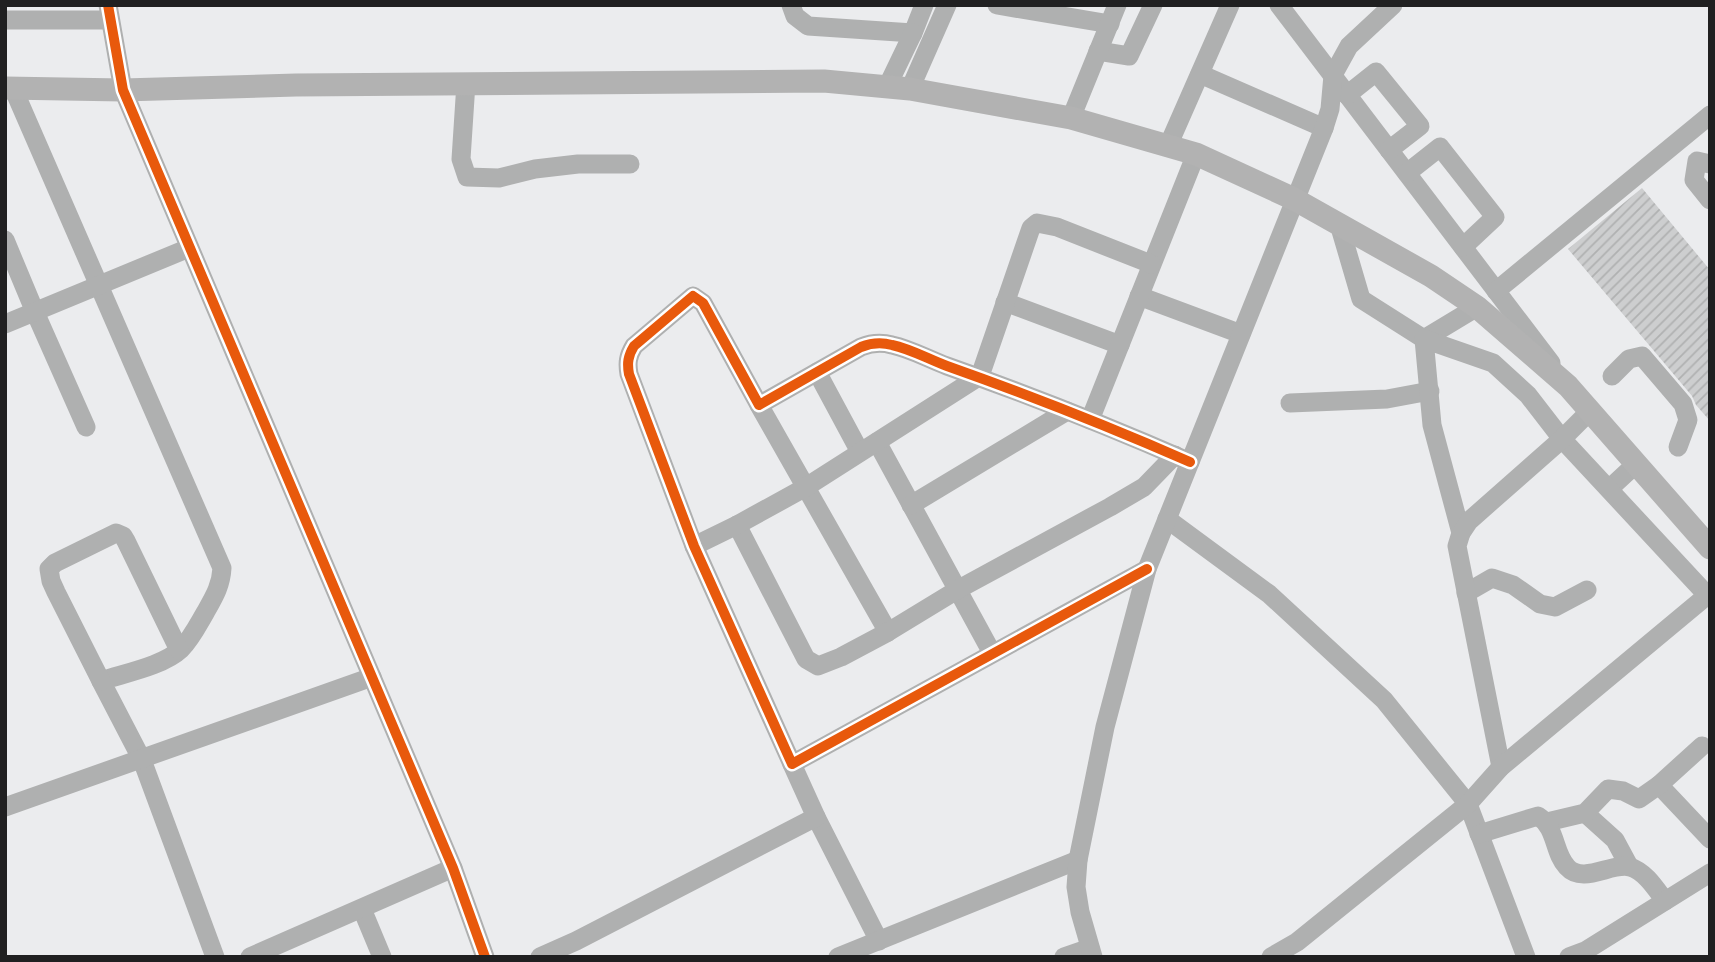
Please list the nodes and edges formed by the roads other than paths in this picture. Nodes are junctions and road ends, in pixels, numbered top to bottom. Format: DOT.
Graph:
graph roads {
  1 [pos="791,5"];
  2 [pos="924,5"];
  3 [pos="947,5"];
  4 [pos="997,5"];
  5 [pos="1153,5"];
  6 [pos="1230,5"];
  7 [pos="1279,5"];
  8 [pos="1393,5"];
  9 [pos="109,13"];
  10 [pos="1113,14"];
  11 [pos="5,20"];
  12 [pos="913,33"];
  13 [pos="1098,51"];
  14 [pos="1200,74"];
  15 [pos="1333,75"];
  16 [pos="466,83"];
  17 [pos="887,87"];
  18 [pos="9,88"];
  19 [pos="911,89"];
  20 [pos="123,90"];
  21 [pos="1348,95"];
  22 [pos="1710,115"];
  23 [pos="1071,118"];
  24 [pos="1324,128"];
  25 [pos="1168,146"];
  26 [pos="1389,150"];
  27 [pos="1196,154"];
  28 [pos="630,164"];
  29 [pos="1710,164"];
  30 [pos="1406,173"];
  31 [pos="1294,199"];
  32 [pos="1710,200"];
  33 [pos="1339,224"];
  34 [pos="5,240"];
  35 [pos="1462,247"];
  36 [pos="189,248"];
  37 [pos="1151,264"];
  38 [pos="99,285"];
  39 [pos="1496,291"];
  40 [pos="1139,296"];
  41 [pos="1005,302"];
  42 [pos="1477,307"];
  43 [pos="34,312"];
  44 [pos="5,324"];
  45 [pos="1241,334"];
  46 [pos="1424,339"];
  47 [pos="1120,345"];
  48 [pos="817,372"];
  49 [pos="980,376"];
  50 [pos="1612,376"];
  51 [pos="1568,386"];
  52 [pos="1430,391"];
  53 [pos="1290,403"];
  54 [pos="759,405"];
  55 [pos="1068,411"];
  56 [pos="1590,411"];
  57 [pos="1090,420"];
  58 [pos="86,427"];
  59 [pos="1562,439"];
  60 [pos="877,442"];
  61 [pos="1678,447"];
  62 [pos="860,452"];
  63 [pos="1183,458"];
  64 [pos="1636,464"];
  65 [pos="806,487"];
  66 [pos="1609,489"];
  67 [pos="911,505"];
  68 [pos="1167,519"];
  69 [pos="737,525"];
  70 [pos="1461,533"];
  71 [pos="1708,545"];
  72 [pos="694,546"];
  73 [pos="1147,569"];
  74 [pos="957,590"];
  75 [pos="1587,590"];
  76 [pos="1466,593"];
  77 [pos="1709,594"];
  78 [pos="888,632"];
  79 [pos="179,650"];
  80 [pos="992,653"];
  81 [pos="372,677"];
  82 [pos="101,681"];
  83 [pos="1707,749"];
  84 [pos="142,760"];
  85 [pos="792,764"];
  86 [pos="1501,767"];
  87 [pos="1659,785"];
  88 [pos="1468,804"];
  89 [pos="5,807"];
  90 [pos="1585,813"];
  91 [pos="816,817"];
  92 [pos="1547,822"];
  93 [pos="1479,834"];
  94 [pos="1710,839"];
  95 [pos="1078,860"];
  96 [pos="1629,866"];
  97 [pos="453,868"];
  98 [pos="1710,873"];
  99 [pos="1665,901"];
  100 [pos="362,909"];
  101 [pos="879,941"];
  102 [pos="579,949"];
  103 [pos="1091,952"];
  104 [pos="1580,955"];
  105 [pos="215,957"];
  106 [pos="250,957"];
  107 [pos="382,957"];
  108 [pos="485,957"];
  109 [pos="540,957"];
  110 [pos="838,957"];
  111 [pos="1064,957"];
  112 [pos="1271,957"];
  113 [pos="1526,957"];
  1 -- 12 [label="street"];
  2 -- 12 [label="street"];
  3 -- 19 [label="street"];
  4 -- 10 [label="street"];
  5 -- 13 [label="street"];
  6 -- 14 [label="street"];
  7 -- 15 [label="street"];
  8 -- 15 [label="street"];
  9 -- 11 [label="street"];
  9 -- 20 [label="street"];
  10 -- 13 [label="street"];
  12 -- 17 [label="street"];
  13 -- 23 [label="street"];
  14 -- 24 [label="street"];
  14 -- 25 [label="street"];
  15 -- 21 [label="street"];
  15 -- 24 [label="street"];
  16 -- 17 [label="main road"];
  16 -- 20 [label="main road"];
  16 -- 28 [label="street"];
  17 -- 19 [label="main road"];
  18 -- 20 [label="main road"];
  18 -- 38 [label="street"];
  19 -- 23 [label="main road"];
  20 -- 36 [label="street"];
  21 -- 26 [label="street"];
  21 -- 26 [label="street"];
  22 -- 39 [label="street"];
  23 -- 25 [label="main road"];
  24 -- 31 [label="street"];
  25 -- 27 [label="main road"];
  26 -- 30 [label="street"];
  27 -- 31 [label="main road"];
  27 -- 37 [label="street"];
  29 -- 32 [label="street"];
  30 -- 35 [label="street"];
  30 -- 35 [label="street"];
  31 -- 33 [label="main road"];
  31 -- 45 [label="street"];
  33 -- 42 [label="main road"];
  33 -- 46 [label="street"];
  34 -- 43 [label="street"];
  35 -- 39 [label="street"];
  36 -- 38 [label="street"];
  36 -- 81 [label="street"];
  37 -- 40 [label="street"];
  37 -- 41 [label="street"];
  38 -- 43 [label="street"];
  38 -- 79 [label="street"];
  39 -- 51 [label="street"];
  40 -- 45 [label="street"];
  40 -- 47 [label="street"];
  41 -- 47 [label="street"];
  41 -- 49 [label="street"];
  42 -- 46 [label="street"];
  42 -- 51 [label="main road"];
  43 -- 44 [label="street"];
  43 -- 58 [label="street"];
  45 -- 63 [label="street"];
  46 -- 52 [label="street"];
  46 -- 59 [label="street"];
  47 -- 57 [label="street"];
  48 -- 49 [label="street"];
  48 -- 54 [label="street"];
  48 -- 62 [label="street"];
  49 -- 55 [label="street"];
  49 -- 60 [label="street"];
  50 -- 61 [label="street"];
  51 -- 56 [label="main road"];
  52 -- 53 [label="street"];
  52 -- 70 [label="street"];
  54 -- 65 [label="street"];
  54 -- 72 [label="street"];
  55 -- 57 [label="street"];
  55 -- 67 [label="street"];
  56 -- 59 [label="street"];
  56 -- 64 [label="main road"];
  57 -- 63 [label="street"];
  59 -- 66 [label="street"];
  59 -- 70 [label="street"];
  60 -- 62 [label="street"];
  60 -- 67 [label="street"];
  62 -- 65 [label="street"];
  63 -- 68 [label="street"];
  63 -- 74 [label="street"];
  64 -- 66 [label="street"];
  64 -- 71 [label="main road"];
  65 -- 69 [label="street"];
  65 -- 78 [label="street"];
  66 -- 77 [label="street"];
  67 -- 74 [label="street"];
  68 -- 73 [label="street"];
  68 -- 88 [label="street"];
  69 -- 72 [label="street"];
  69 -- 78 [label="street"];
  70 -- 76 [label="street"];
  72 -- 85 [label="street"];
  73 -- 80 [label="street"];
  73 -- 95 [label="street"];
  74 -- 78 [label="street"];
  74 -- 80 [label="street"];
  75 -- 76 [label="street"];
  76 -- 86 [label="street"];
  77 -- 86 [label="street"];
  79 -- 82 [label="street"];
  79 -- 82 [label="street"];
  80 -- 85 [label="street"];
  81 -- 84 [label="street"];
  81 -- 97 [label="street"];
  82 -- 84 [label="street"];
  83 -- 87 [label="street"];
  84 -- 89 [label="street"];
  84 -- 105 [label="street"];
  85 -- 91 [label="street"];
  86 -- 88 [label="street"];
  87 -- 90 [label="street"];
  87 -- 94 [label="street"];
  88 -- 93 [label="street"];
  88 -- 112 [label="street"];
  90 -- 92 [label="street"];
  90 -- 96 [label="street"];
  91 -- 101 [label="street"];
  91 -- 102 [label="street"];
  92 -- 93 [label="street"];
  92 -- 96 [label="street"];
  93 -- 113 [label="street"];
  95 -- 101 [label="street"];
  95 -- 103 [label="street"];
  96 -- 99 [label="street"];
  97 -- 100 [label="street"];
  97 -- 108 [label="street"];
  98 -- 99 [label="street"];
  99 -- 104 [label="street"];
  100 -- 106 [label="street"];
  100 -- 107 [label="street"];
  101 -- 110 [label="street"];
  102 -- 109 [label="street"];
  103 -- 111 [label="street"];
}
